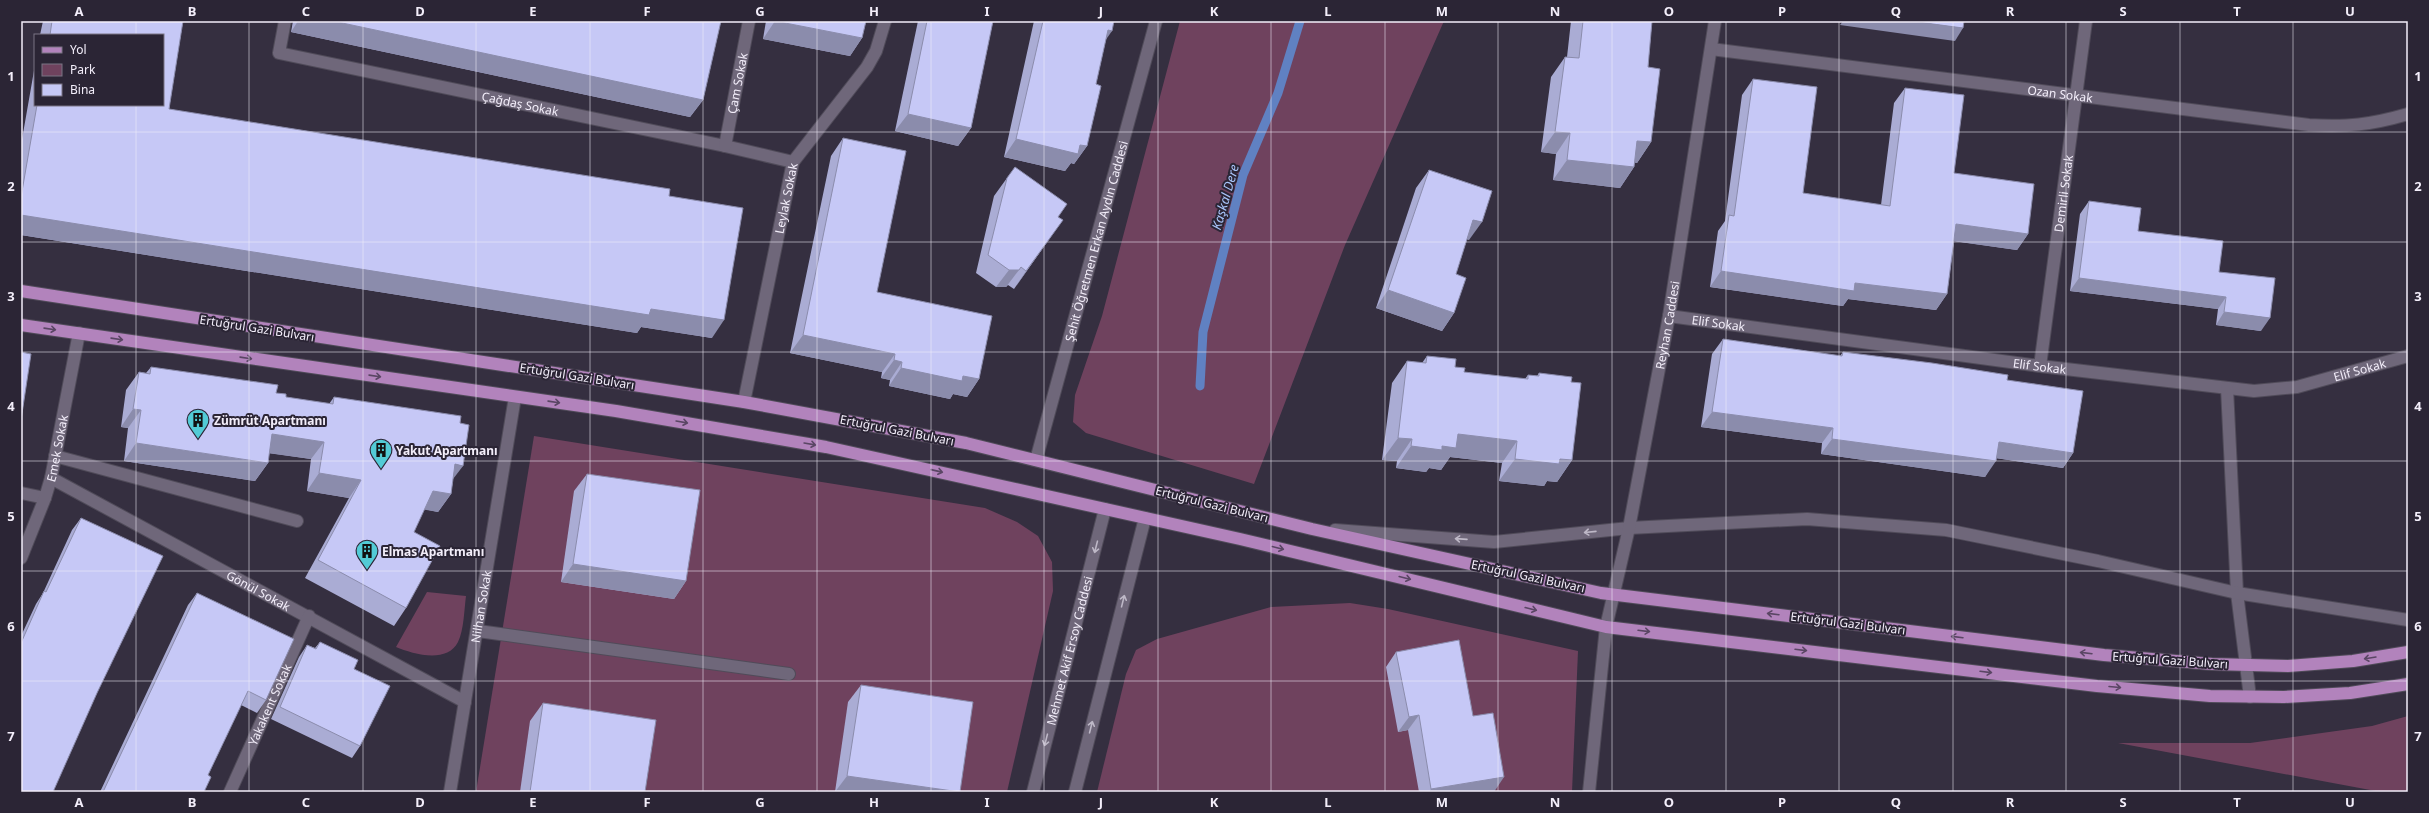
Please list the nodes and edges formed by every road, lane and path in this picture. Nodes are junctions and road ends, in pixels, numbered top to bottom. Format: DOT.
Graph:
graph roads {
  1 [pos="285,21"];
  2 [pos="749,21"];
  3 [pos="885,21"];
  4 [pos="1156,21"];
  5 [pos="1715,21"];
  6 [pos="2086,21"];
  7 [pos="1711,49"];
  8 [pos="2076,95"];
  9 [pos="2408,114"];
  10 [pos="725,146"];
  11 [pos="793,162"];
  12 [pos="21,291"];
  13 [pos="1669,316"];
  14 [pos="21,325"];
  15 [pos="79,333"];
  16 [pos="2408,356"];
  17 [pos="2040,366"];
  18 [pos="2227,388"];
  19 [pos="515,397"];
  20 [pos="744,402"];
  21 [pos="55,456"];
  22 [pos="1036,460"];
  23 [pos="51,478"];
  24 [pos="21,493"];
  25 [pos="45,498"];
  26 [pos="1105,509"];
  27 [pos="1145,518"];
  28 [pos="297,521"];
  29 [pos="1629,528"];
  30 [pos="1312,529"];
  31 [pos="21,558"];
  32 [pos="2237,593"];
  33 [pos="1614,594"];
  34 [pos="309,616"];
  35 [pos="2408,620"];
  36 [pos="1606,627"];
  37 [pos="478,631"];
  38 [pos="2408,652"];
  39 [pos="2246,665"];
  40 [pos="789,674"];
  41 [pos="2408,684"];
  42 [pos="2250,697"];
  43 [pos="465,702"];
  44 [pos="230,792"];
  45 [pos="450,792"];
  46 [pos="1033,792"];
  47 [pos="1075,792"];
  48 [pos="1589,792"];
  1 -- 10 [label="street, Çağdaş Sokak"];
  2 -- 10 [label="street, Çam Sokak"];
  3 -- 11 [label="street, Leylak Sokak"];
  4 -- 22 [label="street, Şehit Öğretmen Erkan Aydın Caddesi"];
  5 -- 7 [label="street, Reyhan Caddesi"];
  6 -- 8 [label="street, Demirli Sokak"];
  7 -- 8 [label="street, Ozan Sokak"];
  7 -- 13 [label="street, Reyhan Caddesi"];
  8 -- 9 [label="street, Ozan Sokak"];
  8 -- 17 [label="street, Demirli Sokak"];
  10 -- 11 [label="street, Çağdaş Sokak"];
  11 -- 20 [label="street, Leylak Sokak"];
  12 -- 20 [label="main road, Ertuğrul Gazi Bulvarı"];
  13 -- 17 [label="street, Elif Sokak"];
  13 -- 29 [label="street, Reyhan Caddesi"];
  14 -- 15 [label="main road, one-way"];
  15 -- 19 [label="main road, one-way"];
  15 -- 21 [label="street, Emek Sokak"];
  16 -- 18 [label="street, Elif Sokak"];
  17 -- 18 [label="street, Elif Sokak"];
  18 -- 32 [label="street"];
  19 -- 26 [label="main road, one-way"];
  19 -- 37 [label="street, Nilhan Sokak"];
  20 -- 22 [label="main road, Ertuğrul Gazi Bulvarı"];
  21 -- 23 [label="street, Emek Sokak"];
  21 -- 28 [label="street"];
  22 -- 30 [label="main road, Ertuğrul Gazi Bulvarı"];
  23 -- 25 [label="street, Emek Sokak"];
  23 -- 34 [label="street, Gönül Sokak"];
  24 -- 25 [label="street"];
  25 -- 31 [label="street, Emek Sokak"];
  26 -- 27 [label="main road"];
  26 -- 46 [label="street, Mehmet Akif Ersoy Caddesi, one-way"];
  27 -- 36 [label="main road, one-way"];
  47 -- 27 [label="street, one-way"];
  29 -- 30 [label="street, one-way"];
  29 -- 32 [label="street"];
  29 -- 33 [label="street, Reyhan Caddesi"];
  30 -- 33 [label="main road, Ertuğrul Gazi Bulvarı"];
  32 -- 35 [label="street"];
  32 -- 39 [label="street"];
  33 -- 36 [label="street, Reyhan Caddesi"];
  39 -- 33 [label="main road, Ertuğrul Gazi Bulvarı, one-way"];
  34 -- 43 [label="street, Gönül Sokak"];
  34 -- 44 [label="street, Yakakent Sokak"];
  36 -- 42 [label="main road, one-way"];
  36 -- 48 [label="street, Reyhan Caddesi"];
  37 -- 40 [label="street"];
  37 -- 43 [label="street, Nilhan Sokak"];
  38 -- 39 [label="main road, Ertuğrul Gazi Bulvarı, one-way"];
  39 -- 42 [label="street"];
  41 -- 42 [label="main road"];
  43 -- 45 [label="street, Nilhan Sokak"];
}
